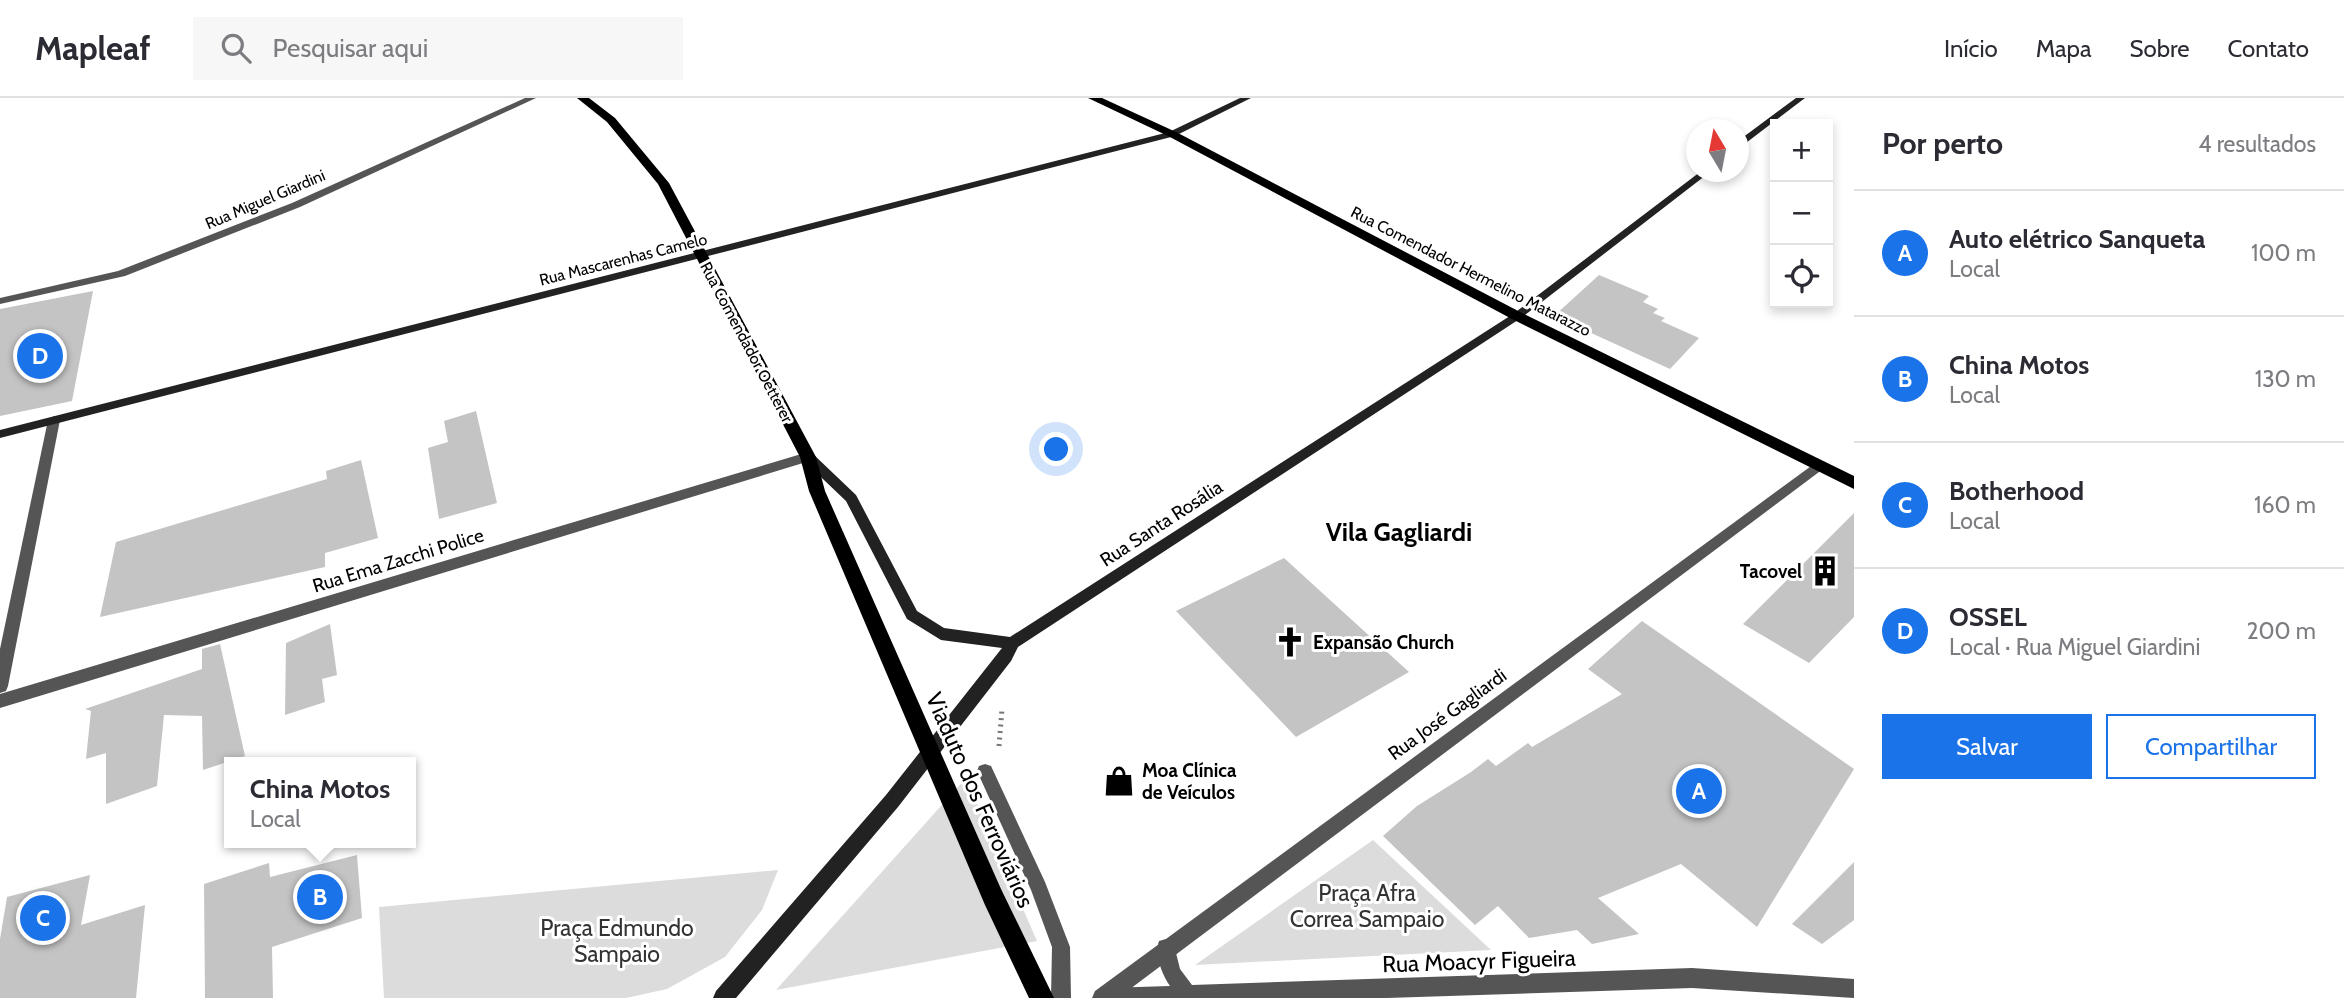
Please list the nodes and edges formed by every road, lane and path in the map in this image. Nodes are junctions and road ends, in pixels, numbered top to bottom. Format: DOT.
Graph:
graph roads {
  1 [pos="532,98"];
  2 [pos="582,98"];
  3 [pos="1093,98"];
  4 [pos="1247,98"];
  5 [pos="1801,98"];
  6 [pos="1172,134"];
  7 [pos="1749,138"];
  8 [pos="1692,182"];
  9 [pos="701,255"];
  10 [pos="0,301"];
  11 [pos="1517,316"];
  12 [pos="54,420"];
  13 [pos="0,434"];
  14 [pos="808,457"];
  15 [pos="1818,466"];
  16 [pos="1854,486"];
  17 [pos="817,491"];
  18 [pos="1009,650"];
  19 [pos="0,686"];
  20 [pos="0,701"];
  21 [pos="985,771"];
  22 [pos="1167,948"];
  23 [pos="1854,989"];
  24 [pos="1187,995"];
  25 [pos="723,998"];
  26 [pos="1042,998"];
  27 [pos="1061,998"];
  28 [pos="1103,998"];
  1 -- 10 [label="street, Rua Miguel Giardini"];
  2 -- 9 [label="main road, Rua Comendador Oetterer"];
  3 -- 6 [label="main road, Rua Comendador Hermelino Matarazzo"];
  4 -- 6 [label="main road, Rua Mascarenhas Camelo"];
  5 -- 7 [label="main road"];
  6 -- 9 [label="main road, Rua Mascarenhas Camelo"];
  6 -- 11 [label="main road, Rua Comendador Hermelino Matarazzo"];
  8 -- 11 [label="main road, Rua Santa Rosália"];
  9 -- 12 [label="main road, Rua Mascarenhas Camelo"];
  9 -- 14 [label="main road, Rua Comendador Oetterer"];
  11 -- 15 [label="main road, Rua Comendador Hermelino Matarazzo"];
  11 -- 18 [label="main road, Rua Santa Rosália"];
  12 -- 13 [label="main road, Rua Mascarenhas Camelo"];
  12 -- 19 [label="street"];
  14 -- 17 [label="main road, Rua Comendador Oetterer"];
  14 -- 18 [label="main road, Rua Comendador Oetterer"];
  14 -- 20 [label="street, Rua Ema Zacchi Police"];
  15 -- 16 [label="main road, Rua Comendador Hermelino Matarazzo"];
  15 -- 22 [label="street, Rua José Gagliardi"];
  17 -- 26 [label="main road, Viaduto dos Ferroviários"];
  18 -- 21 [label="path"];
  18 -- 25 [label="main road, Rua Santa Rosália"];
  21 -- 27 [label="street"];
  22 -- 24 [label="street"];
  22 -- 28 [label="street, Rua José Gagliardi"];
  23 -- 24 [label="street, Rua Moacyr Figueira"];
  24 -- 28 [label="street, Rua Moacyr Figueira"];
}
